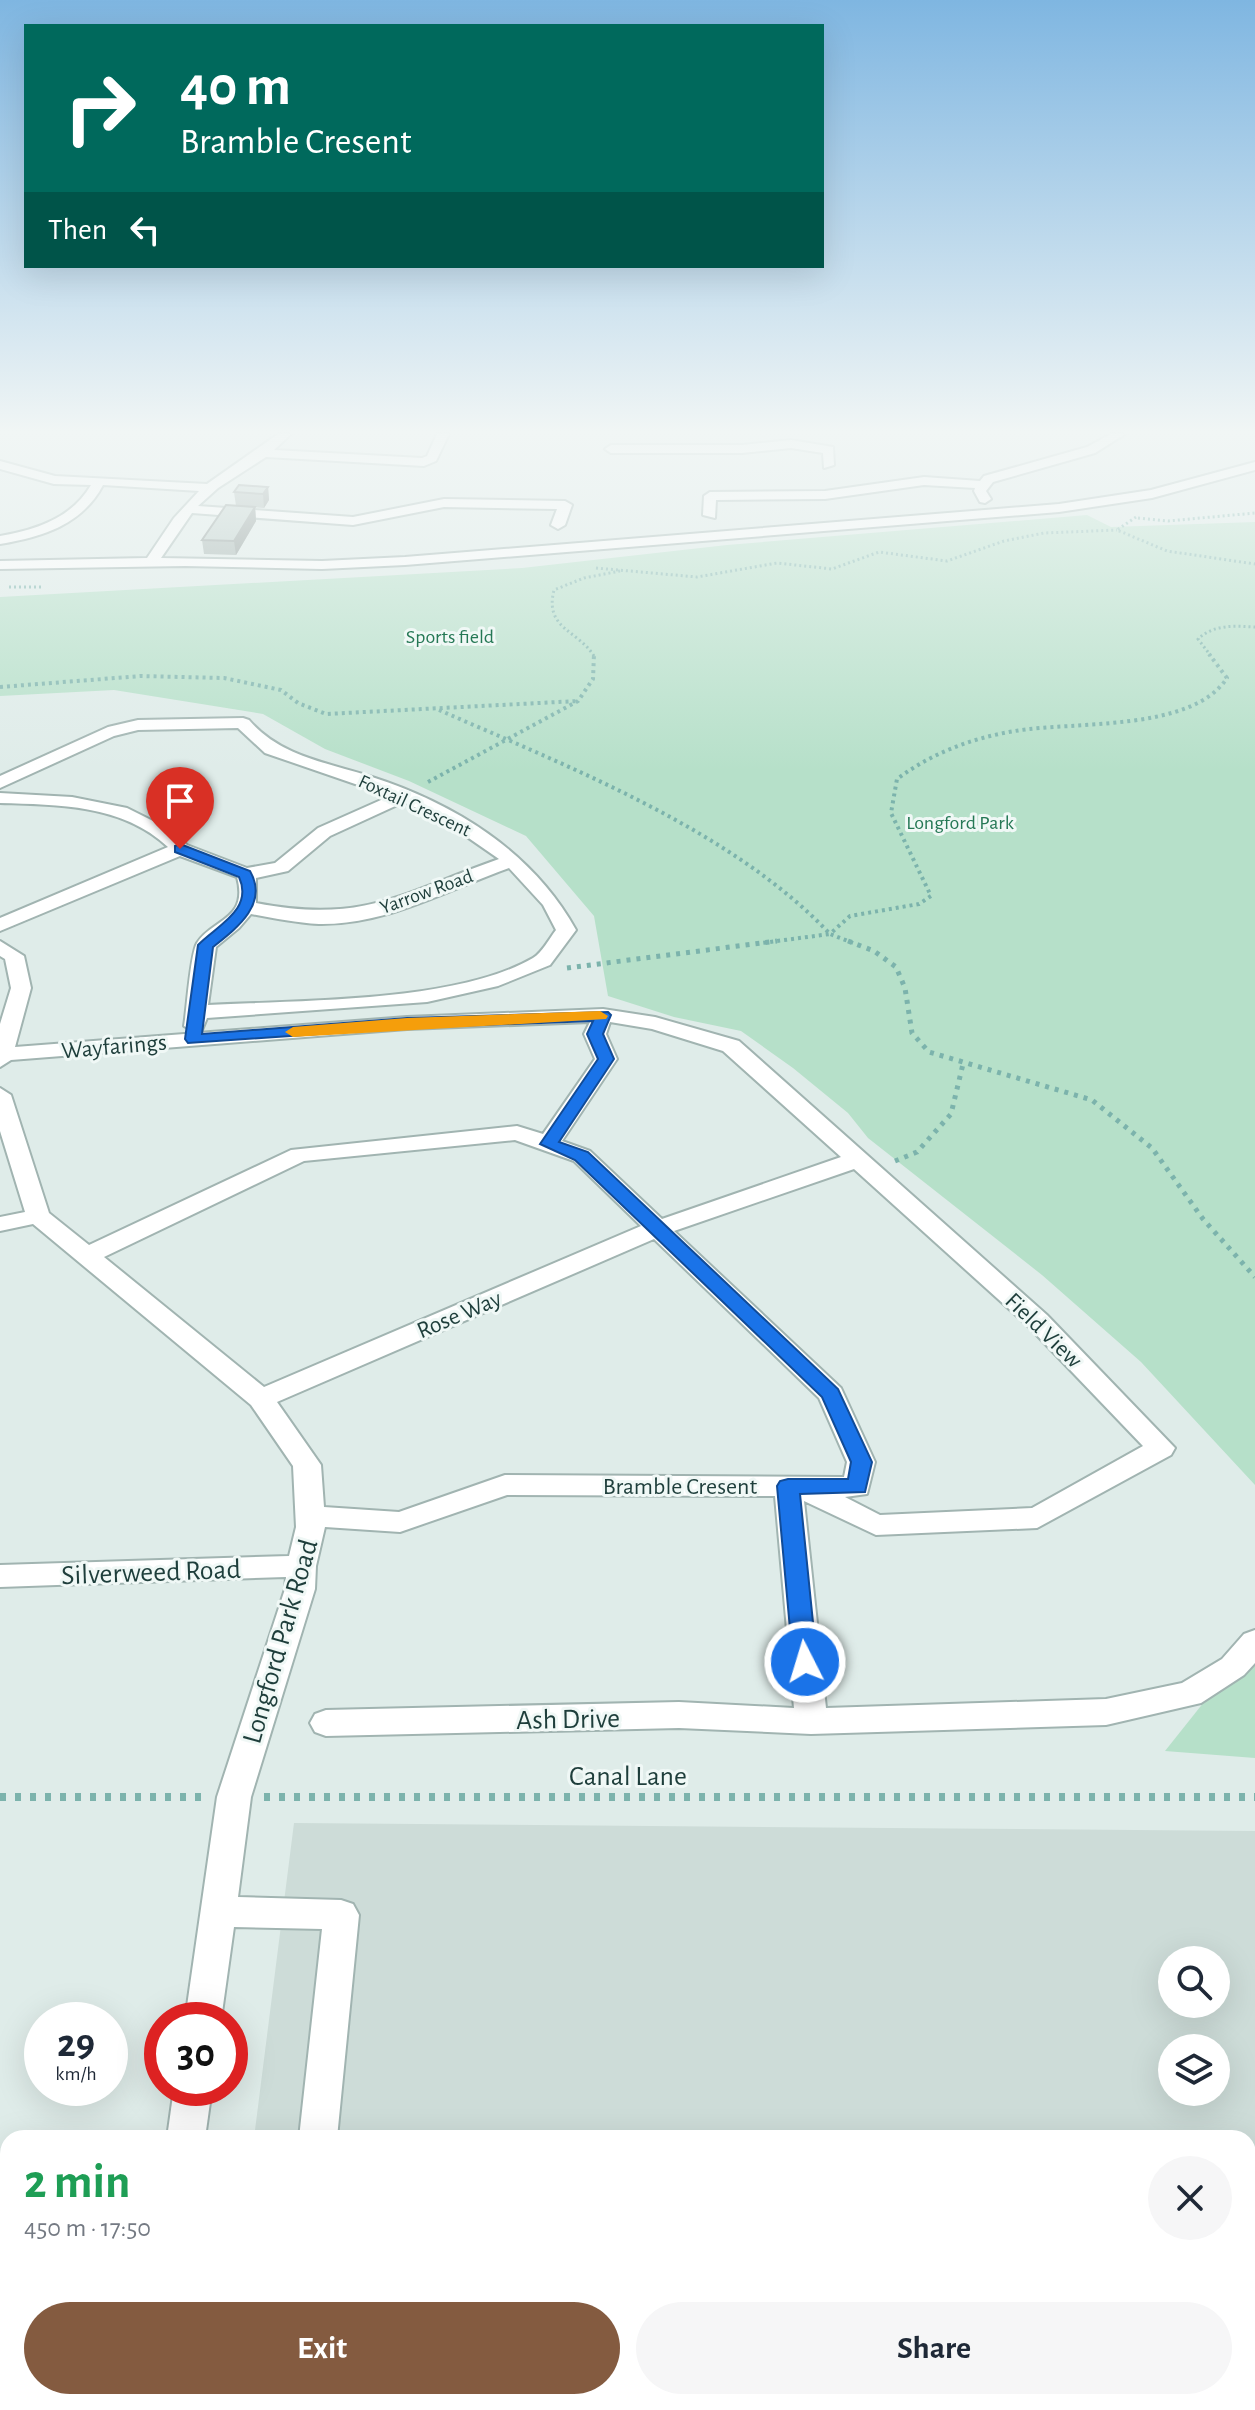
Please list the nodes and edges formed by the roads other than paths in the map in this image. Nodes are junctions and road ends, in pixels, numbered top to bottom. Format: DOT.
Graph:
graph roads {
  1 [pos="160,546"];
  2 [pos="586,546"];
  3 [pos="151,563"];
  4 [pos="0,565"];
  5 [pos="0,783"];
  6 [pos="403,796"];
  7 [pos="0,798"];
  8 [pos="180,849"];
  9 [pos="511,861"];
  10 [pos="245,874"];
  11 [pos="246,907"];
  12 [pos="0,925"];
  13 [pos="0,947"];
  14 [pos="197,1012"];
  15 [pos="603,1015"];
  16 [pos="193,1039"];
  17 [pos="1,1057"];
  18 [pos="0,1095"];
  19 [pos="548,1144"];
  20 [pos="863,1165"];
  21 [pos="38,1216"];
  22 [pos="0,1224"];
  23 [pos="656,1229"];
  24 [pos="87,1256"];
  25 [pos="261,1399"];
  26 [pos="794,1486"];
  27 [pos="312,1516"];
  28 [pos="301,1566"];
  29 [pos="0,1576"];
  30 [pos="1255,1642"];
  31 [pos="811,1721"];
  32 [pos="326,1723"];
  33 [pos="218,1911"];
  34 [pos="205,2002"];
  35 [pos="190,2106"];
  36 [pos="187,2130"];
  37 [pos="319,2130"];
  1 -- 3 [label="street"];
  2 -- 3 [label="street"];
  3 -- 4 [label="street"];
  5 -- 6 [label="street, Foxtail Crescent"];
  6 -- 9 [label="street, Foxtail Crescent"];
  6 -- 10 [label="street"];
  7 -- 8 [label="street"];
  8 -- 10 [label="street"];
  8 -- 12 [label="street"];
  9 -- 11 [label="street, Yarrow Road"];
  9 -- 14 [label="street, Foxtail Crescent"];
  10 -- 11 [label="street"];
  11 -- 14 [label="street"];
  13 -- 17 [label="street"];
  14 -- 16 [label="street"];
  15 -- 16 [label="street, Wayfarings"];
  15 -- 19 [label="street"];
  15 -- 20 [label="street, Field View"];
  16 -- 17 [label="street, Wayfarings"];
  18 -- 21 [label="street"];
  19 -- 23 [label="street, Bramble Cresent"];
  19 -- 24 [label="street, Bramble Cresent"];
  20 -- 23 [label="street, Rose Way"];
  20 -- 26 [label="street, Field View"];
  21 -- 22 [label="street"];
  21 -- 24 [label="street, Longford Park Road"];
  23 -- 25 [label="street, Rose Way"];
  23 -- 26 [label="street, Bramble Cresent"];
  24 -- 25 [label="street, Longford Park Road"];
  25 -- 27 [label="street, Longford Park Road"];
  26 -- 27 [label="street, Bramble Cresent"];
  26 -- 31 [label="street"];
  27 -- 28 [label="street, Longford Park Road"];
  28 -- 29 [label="street, Silverweed Road"];
  28 -- 33 [label="street, Longford Park Road"];
  30 -- 31 [label="street, Ash Drive"];
  31 -- 32 [label="street, Ash Drive"];
  33 -- 34 [label="street, Longford Park Road"];
  33 -- 37 [label="street"];
  35 -- 36 [label="street"];
}
